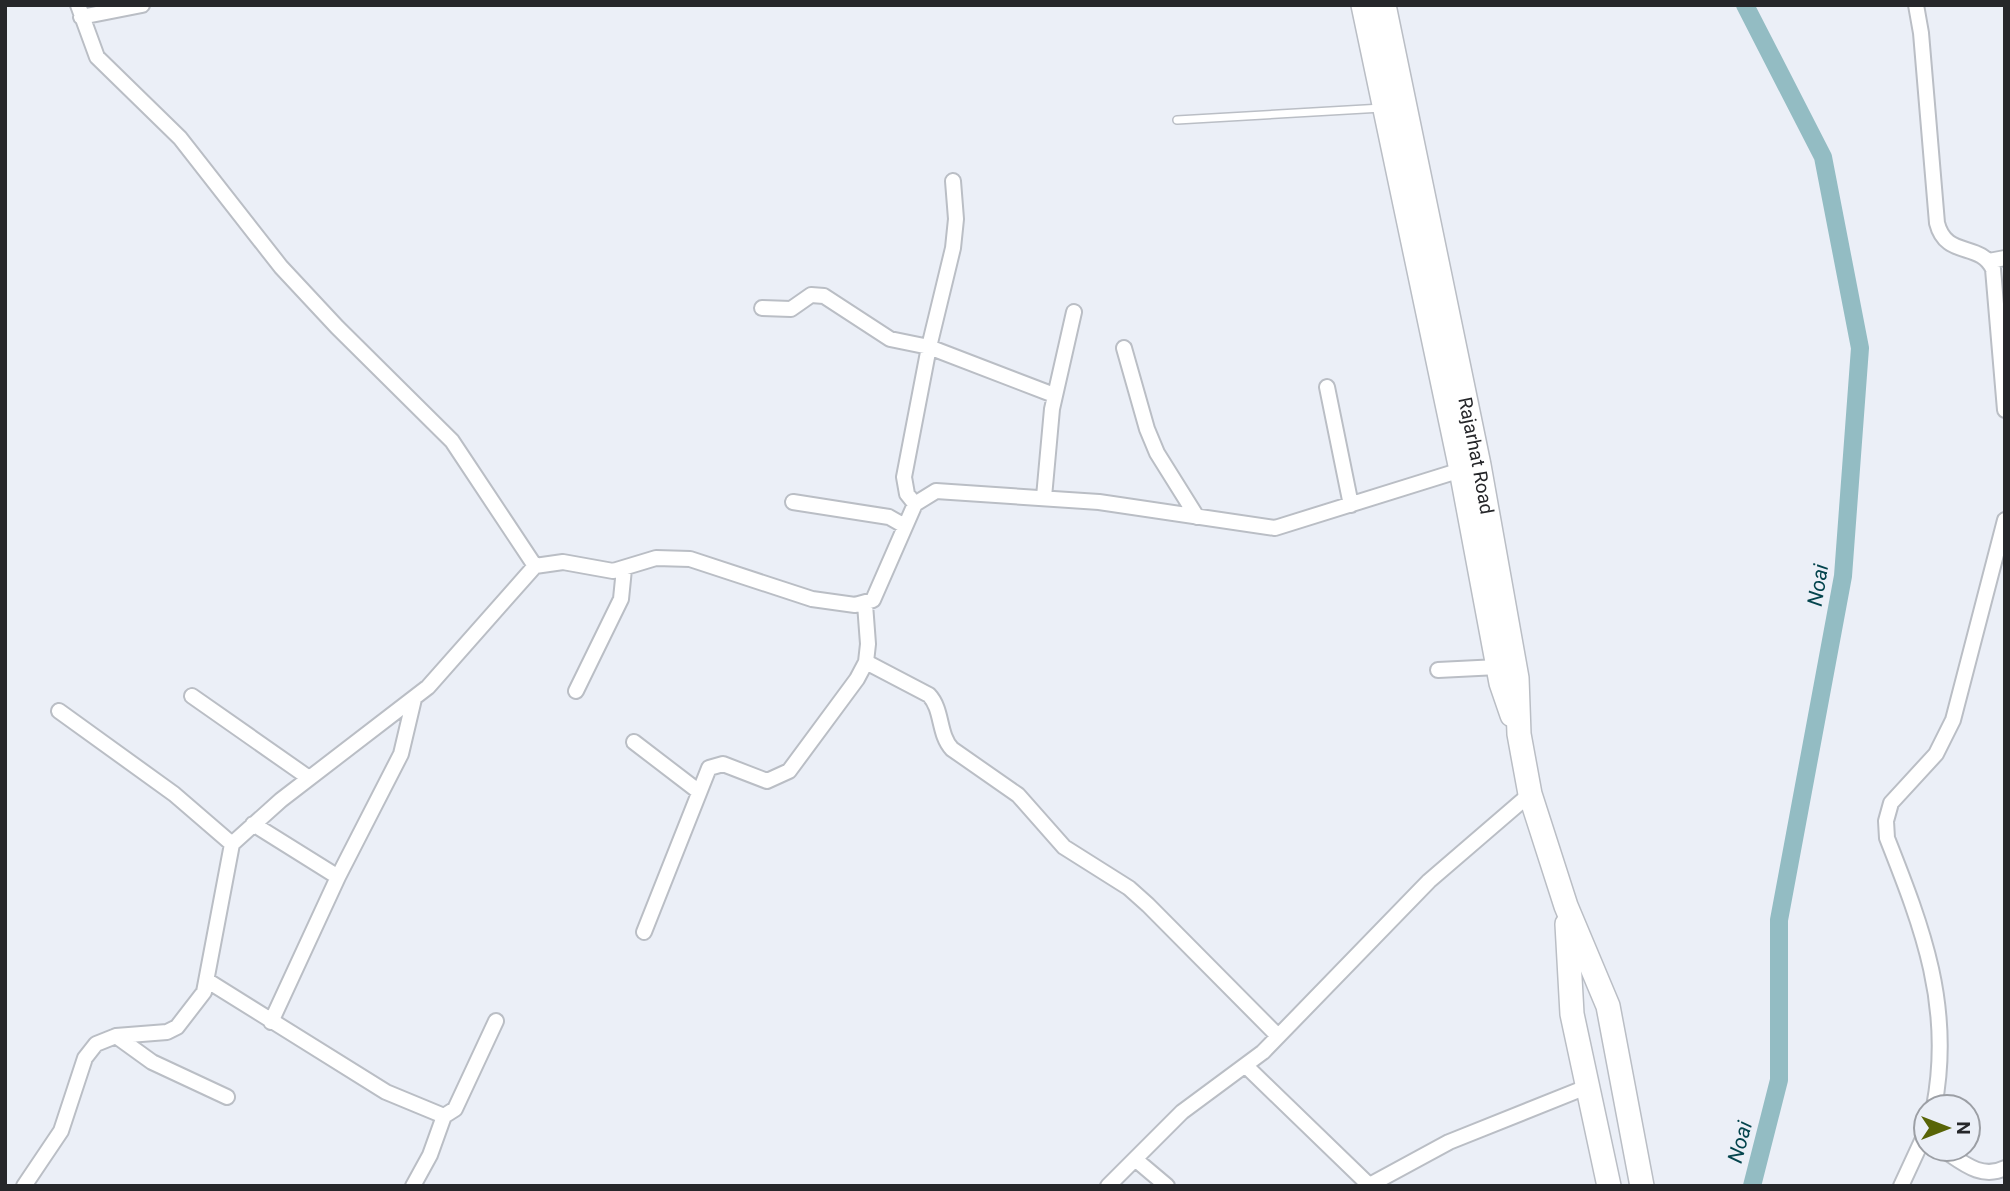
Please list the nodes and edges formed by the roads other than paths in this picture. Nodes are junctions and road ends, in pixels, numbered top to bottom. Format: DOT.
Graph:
graph roads {
  1 [pos="142,5"];
  2 [pos="1363,5"];
  3 [pos="1384,5"];
  4 [pos="1916,5"];
  5 [pos="80,11"];
  6 [pos="1385,108"];
  7 [pos="1177,120"];
  8 [pos="953,181"];
  9 [pos="2005,258"];
  10 [pos="1989,261"];
  11 [pos="762,308"];
  12 [pos="1074,312"];
  13 [pos="929,347"];
  14 [pos="1124,348"];
  15 [pos="1326,387"];
  16 [pos="1054,395"];
  17 [pos="2005,411"];
  18 [pos="1461,470"];
  19 [pos="1044,497"];
  20 [pos="793,502"];
  21 [pos="915,504"];
  22 [pos="1351,505"];
  23 [pos="1197,517"];
  24 [pos="2005,520"];
  25 [pos="903,525"];
  26 [pos="535,566"];
  27 [pos="624,569"];
  28 [pos="865,604"];
  29 [pos="866,662"];
  30 [pos="1498,667"];
  31 [pos="1437,670"];
  32 [pos="576,691"];
  33 [pos="192,696"];
  34 [pos="414,699"];
  35 [pos="59,711"];
  36 [pos="1519,734"];
  37 [pos="634,742"];
  38 [pos="309,778"];
  39 [pos="698,791"];
  40 [pos="1530,794"];
  41 [pos="253,824"];
  42 [pos="232,844"];
  43 [pos="338,877"];
  44 [pos="1566,906"];
  45 [pos="644,932"];
  46 [pos="208,981"];
  47 [pos="496,1021"];
  48 [pos="271,1022"];
  49 [pos="116,1036"];
  50 [pos="1278,1036"];
  51 [pos="1246,1066"];
  52 [pos="1589,1086"];
  53 [pos="1934,1093"];
  54 [pos="227,1097"];
  55 [pos="444,1116"];
  56 [pos="1135,1159"];
  57 [pos="1912,1163"];
  58 [pos="1966,1163"];
  59 [pos="2005,1168"];
  60 [pos="24,1186"];
  61 [pos="413,1186"];
  62 [pos="1108,1186"];
  63 [pos="1167,1186"];
  64 [pos="1369,1186"];
  65 [pos="1609,1186"];
  66 [pos="1642,1186"];
  67 [pos="1901,1186"];
  1 -- 5 [label="street"];
  2 -- 6 [label="main road"];
  3 -- 36 [label="main road, Rajarhat Road"];
  4 -- 10 [label="street"];
  5 -- 26 [label="street"];
  6 -- 7 [label="lane"];
  6 -- 18 [label="main road"];
  8 -- 13 [label="street"];
  9 -- 10 [label="street"];
  10 -- 17 [label="street"];
  11 -- 13 [label="street"];
  12 -- 16 [label="street"];
  13 -- 16 [label="street"];
  13 -- 21 [label="street"];
  14 -- 23 [label="street"];
  15 -- 22 [label="street"];
  16 -- 19 [label="street"];
  18 -- 22 [label="street"];
  18 -- 30 [label="main road"];
  19 -- 21 [label="street"];
  19 -- 23 [label="street"];
  20 -- 25 [label="street"];
  21 -- 25 [label="street"];
  22 -- 23 [label="street"];
  24 -- 53 [label="street"];
  25 -- 28 [label="street"];
  26 -- 27 [label="street"];
  26 -- 34 [label="street"];
  27 -- 28 [label="street"];
  27 -- 32 [label="street"];
  28 -- 29 [label="street"];
  29 -- 39 [label="street"];
  29 -- 50 [label="street"];
  30 -- 31 [label="street"];
  30 -- 36 [label="main road"];
  33 -- 38 [label="street"];
  34 -- 38 [label="street"];
  34 -- 43 [label="street"];
  35 -- 42 [label="street"];
  36 -- 40 [label="main road, Rajarhat Road"];
  37 -- 39 [label="street"];
  38 -- 41 [label="street"];
  39 -- 45 [label="street"];
  40 -- 44 [label="main road, Rajarhat Road"];
  40 -- 50 [label="street"];
  41 -- 42 [label="street"];
  41 -- 43 [label="street"];
  42 -- 46 [label="street"];
  43 -- 48 [label="street"];
  44 -- 52 [label="main road"];
  44 -- 66 [label="main road"];
  46 -- 48 [label="street"];
  46 -- 49 [label="street"];
  47 -- 55 [label="street"];
  48 -- 55 [label="street"];
  49 -- 54 [label="street"];
  49 -- 60 [label="street"];
  50 -- 51 [label="street"];
  51 -- 56 [label="street"];
  51 -- 64 [label="street"];
  52 -- 64 [label="street"];
  52 -- 65 [label="main road"];
  55 -- 61 [label="street"];
  56 -- 62 [label="street"];
  56 -- 63 [label="street"];
  57 -- 67 [label="street"];
  58 -- 59 [label="street"];
}
